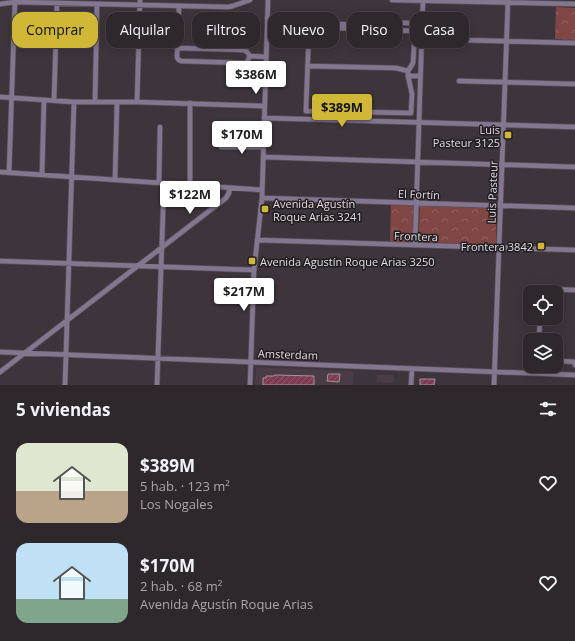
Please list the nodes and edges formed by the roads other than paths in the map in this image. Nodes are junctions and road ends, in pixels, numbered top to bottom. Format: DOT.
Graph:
graph roads {
  1 [pos="221,0"];
  2 [pos="250,0"];
  3 [pos="268,0"];
  4 [pos="392,0"];
  5 [pos="423,0"];
  6 [pos="15,1"];
  7 [pos="468,1"];
  8 [pos="140,2"];
  9 [pos="508,2"];
  10 [pos="551,2"];
  11 [pos="57,3"];
  12 [pos="0,4"];
  13 [pos="97,4"];
  14 [pos="575,4"];
  15 [pos="179,6"];
  16 [pos="221,6"];
  17 [pos="179,12"];
  18 [pos="422,12"];
  19 [pos="267,18"];
  20 [pos="410,23"];
  21 [pos="469,40"];
  22 [pos="506,41"];
  23 [pos="575,43"];
  24 [pos="178,48"];
  25 [pos="421,48"];
  26 [pos="250,56"];
  27 [pos="266,57"];
  28 [pos="308,66"];
  29 [pos="408,73"];
  30 [pos="420,76"];
  31 [pos="459,81"];
  32 [pos="505,82"];
  33 [pos="575,84"];
  34 [pos="0,97"];
  35 [pos="11,98"];
  36 [pos="44,100"];
  37 [pos="54,100"];
  38 [pos="74,102"];
  39 [pos="95,102"];
  40 [pos="117,102"];
  41 [pos="137,102"];
  42 [pos="190,103"];
  43 [pos="264,106"];
  44 [pos="264,118"];
  45 [pos="419,123"];
  46 [pos="503,125"];
  47 [pos="160,127"];
  48 [pos="575,127"];
  49 [pos="221,147"];
  50 [pos="263,147"];
  51 [pos="263,157"];
  52 [pos="418,162"];
  53 [pos="502,165"];
  54 [pos="575,167"];
  55 [pos="0,172"];
  56 [pos="9,173"];
  57 [pos="42,175"];
  58 [pos="72,177"];
  59 [pos="115,180"];
  60 [pos="162,183"];
  61 [pos="190,185"];
  62 [pos="229,188"];
  63 [pos="262,190"];
  64 [pos="262,198"];
  65 [pos="416,203"];
  66 [pos="500,205"];
  67 [pos="575,208"];
  68 [pos="257,240"];
  69 [pos="415,245"];
  70 [pos="162,247"];
  71 [pos="499,248"];
  72 [pos="575,250"];
  73 [pos="0,261"];
  74 [pos="69,263"];
  75 [pos="138,266"];
  76 [pos="161,266"];
  77 [pos="254,270"];
  78 [pos="563,289"];
  79 [pos="575,290"];
  80 [pos="67,320"];
  81 [pos="0,352"];
  82 [pos="25,353"];
  83 [pos="66,354"];
  84 [pos="158,358"];
  85 [pos="563,361"];
  86 [pos="250,362"];
  87 [pos="575,362"];
  88 [pos="412,369"];
  89 [pos="0,372"];
  90 [pos="494,372"];
  91 [pos="575,375"];
  92 [pos="65,385"];
  93 [pos="157,385"];
  94 [pos="250,385"];
  95 [pos="411,385"];
  96 [pos="494,385"];
  1 -- 16 [label="street"];
  2 -- 16 [label="street"];
  3 -- 19 [label="street"];
  4 -- 5 [label="street"];
  5 -- 7 [label="street"];
  5 -- 18 [label="street"];
  6 -- 11 [label="street"];
  6 -- 12 [label="street"];
  6 -- 35 [label="street"];
  7 -- 9 [label="street"];
  8 -- 13 [label="street"];
  8 -- 15 [label="street"];
  8 -- 41 [label="street"];
  9 -- 10 [label="street"];
  9 -- 22 [label="street, Luis Pasteur"];
  10 -- 14 [label="street"];
  11 -- 13 [label="street"];
  11 -- 37 [label="street"];
  13 -- 39 [label="street"];
  15 -- 16 [label="street"];
  15 -- 17 [label="street"];
  19 -- 20 [label="street"];
  19 -- 27 [label="street"];
  21 -- 22 [label="street"];
  22 -- 23 [label="street"];
  22 -- 32 [label="street, Luis Pasteur"];
  24 -- 26 [label="street"];
  24 -- 26 [label="street"];
  25 -- 30 [label="street"];
  26 -- 27 [label="street"];
  27 -- 43 [label="street"];
  28 -- 29 [label="street"];
  28 -- 29 [label="street"];
  28 -- 29 [label="street"];
  29 -- 30 [label="street"];
  30 -- 45 [label="street"];
  31 -- 32 [label="street"];
  32 -- 33 [label="street"];
  32 -- 46 [label="street, Luis Pasteur"];
  34 -- 35 [label="street"];
  35 -- 36 [label="street"];
  35 -- 56 [label="street"];
  36 -- 37 [label="street"];
  36 -- 57 [label="street"];
  37 -- 38 [label="street"];
  38 -- 39 [label="street"];
  38 -- 58 [label="street"];
  39 -- 40 [label="street"];
  40 -- 41 [label="street"];
  40 -- 59 [label="street"];
  41 -- 42 [label="street"];
  42 -- 43 [label="street"];
  42 -- 61 [label="street"];
  43 -- 44 [label="street"];
  44 -- 45 [label="street"];
  44 -- 50 [label="street"];
  45 -- 46 [label="street"];
  45 -- 52 [label="street"];
  46 -- 48 [label="street"];
  46 -- 53 [label="street, Luis Pasteur"];
  47 -- 60 [label="street"];
  49 -- 50 [label="street"];
  50 -- 51 [label="street"];
  51 -- 52 [label="street"];
  51 -- 63 [label="street"];
  52 -- 53 [label="street"];
  52 -- 65 [label="street"];
  53 -- 54 [label="street"];
  53 -- 66 [label="street, Luis Pasteur"];
  55 -- 56 [label="street"];
  56 -- 57 [label="street"];
  57 -- 58 [label="street"];
  58 -- 59 [label="street"];
  58 -- 74 [label="street"];
  59 -- 60 [label="street"];
  60 -- 61 [label="street"];
  60 -- 70 [label="street"];
  61 -- 62 [label="street"];
  62 -- 63 [label="street"];
  62 -- 70 [label="street"];
  63 -- 64 [label="street"];
  64 -- 65 [label="street, El Fortín"];
  64 -- 68 [label="street"];
  65 -- 66 [label="street, El Fortín"];
  65 -- 69 [label="street"];
  66 -- 67 [label="street, El Fortín"];
  66 -- 71 [label="street, Luis Pasteur"];
  68 -- 69 [label="street, Frontera"];
  68 -- 77 [label="street"];
  69 -- 71 [label="street, Frontera"];
  70 -- 75 [label="street"];
  70 -- 76 [label="street"];
  71 -- 72 [label="street, Frontera"];
  71 -- 90 [label="street, Luis Pasteur"];
  73 -- 74 [label="street"];
  74 -- 75 [label="street"];
  74 -- 80 [label="street"];
  75 -- 76 [label="street"];
  75 -- 80 [label="street"];
  76 -- 77 [label="street"];
  76 -- 84 [label="street"];
  77 -- 86 [label="street"];
  78 -- 79 [label="street"];
  80 -- 82 [label="street"];
  80 -- 83 [label="street"];
  81 -- 82 [label="street, Amsterdam"];
  82 -- 83 [label="street, Amsterdam"];
  82 -- 89 [label="street"];
  83 -- 84 [label="street, Amsterdam"];
  83 -- 92 [label="street"];
  84 -- 86 [label="street, Amsterdam"];
  84 -- 93 [label="street"];
  85 -- 87 [label="street"];
  86 -- 88 [label="street, Amsterdam"];
  86 -- 94 [label="street"];
  88 -- 90 [label="street, Amsterdam"];
  88 -- 95 [label="street"];
  90 -- 91 [label="street, Amsterdam"];
  90 -- 96 [label="street, Luis Pasteur"];
}
